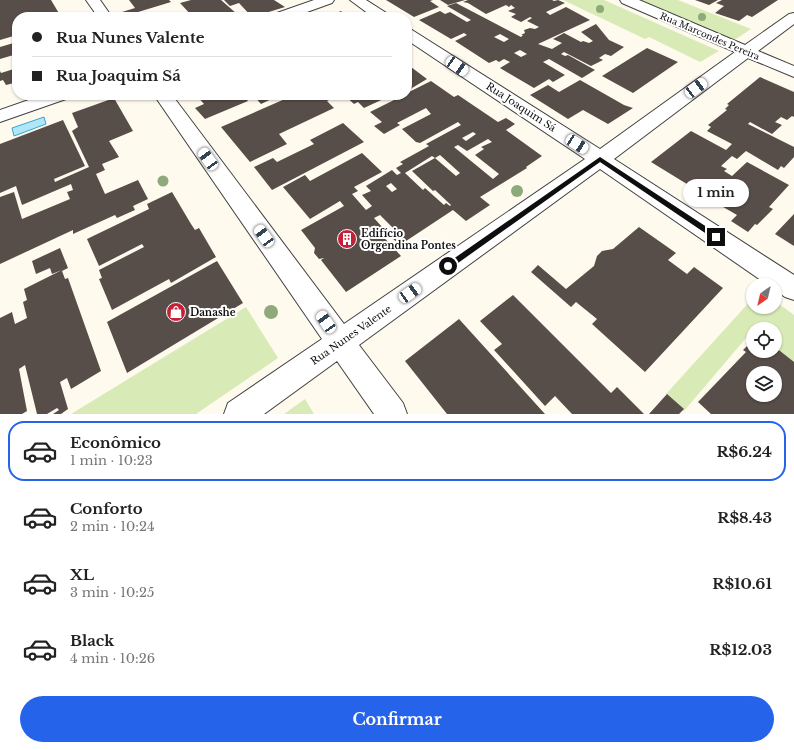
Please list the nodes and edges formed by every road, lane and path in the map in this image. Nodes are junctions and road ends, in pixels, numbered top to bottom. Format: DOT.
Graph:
graph roads {
  1 [pos="93,0"];
  2 [pos="327,0"];
  3 [pos="357,0"];
  4 [pos="627,0"];
  5 [pos="101,12"];
  6 [pos="293,12"];
  7 [pos="375,12"];
  8 [pos="794,17"];
  9 [pos="412,36"];
  10 [pos="745,52"];
  11 [pos="794,72"];
  12 [pos="46,100"];
  13 [pos="166,100"];
  14 [pos="0,116"];
  15 [pos="600,159"];
  16 [pos="794,289"];
  17 [pos="340,342"];
  18 [pos="239,414"];
  19 [pos="392,414"];
  1 -- 5 [label="street"];
  2 -- 6 [label="street"];
  3 -- 7 [label="street"];
  4 -- 10 [label="street, Rua Marcondes Pereira"];
  8 -- 10 [label="street, Rua Nunes Valente"];
  9 -- 15 [label="street, Rua Joaquim Sá"];
  10 -- 11 [label="street, Rua Marcondes Pereira"];
  10 -- 15 [label="street, Rua Nunes Valente"];
  12 -- 14 [label="street"];
  13 -- 17 [label="street"];
  15 -- 16 [label="street, Rua Joaquim Sá"];
  15 -- 17 [label="street, Rua Nunes Valente"];
  17 -- 18 [label="street, Rua Nunes Valente"];
  17 -- 19 [label="street"];
}
